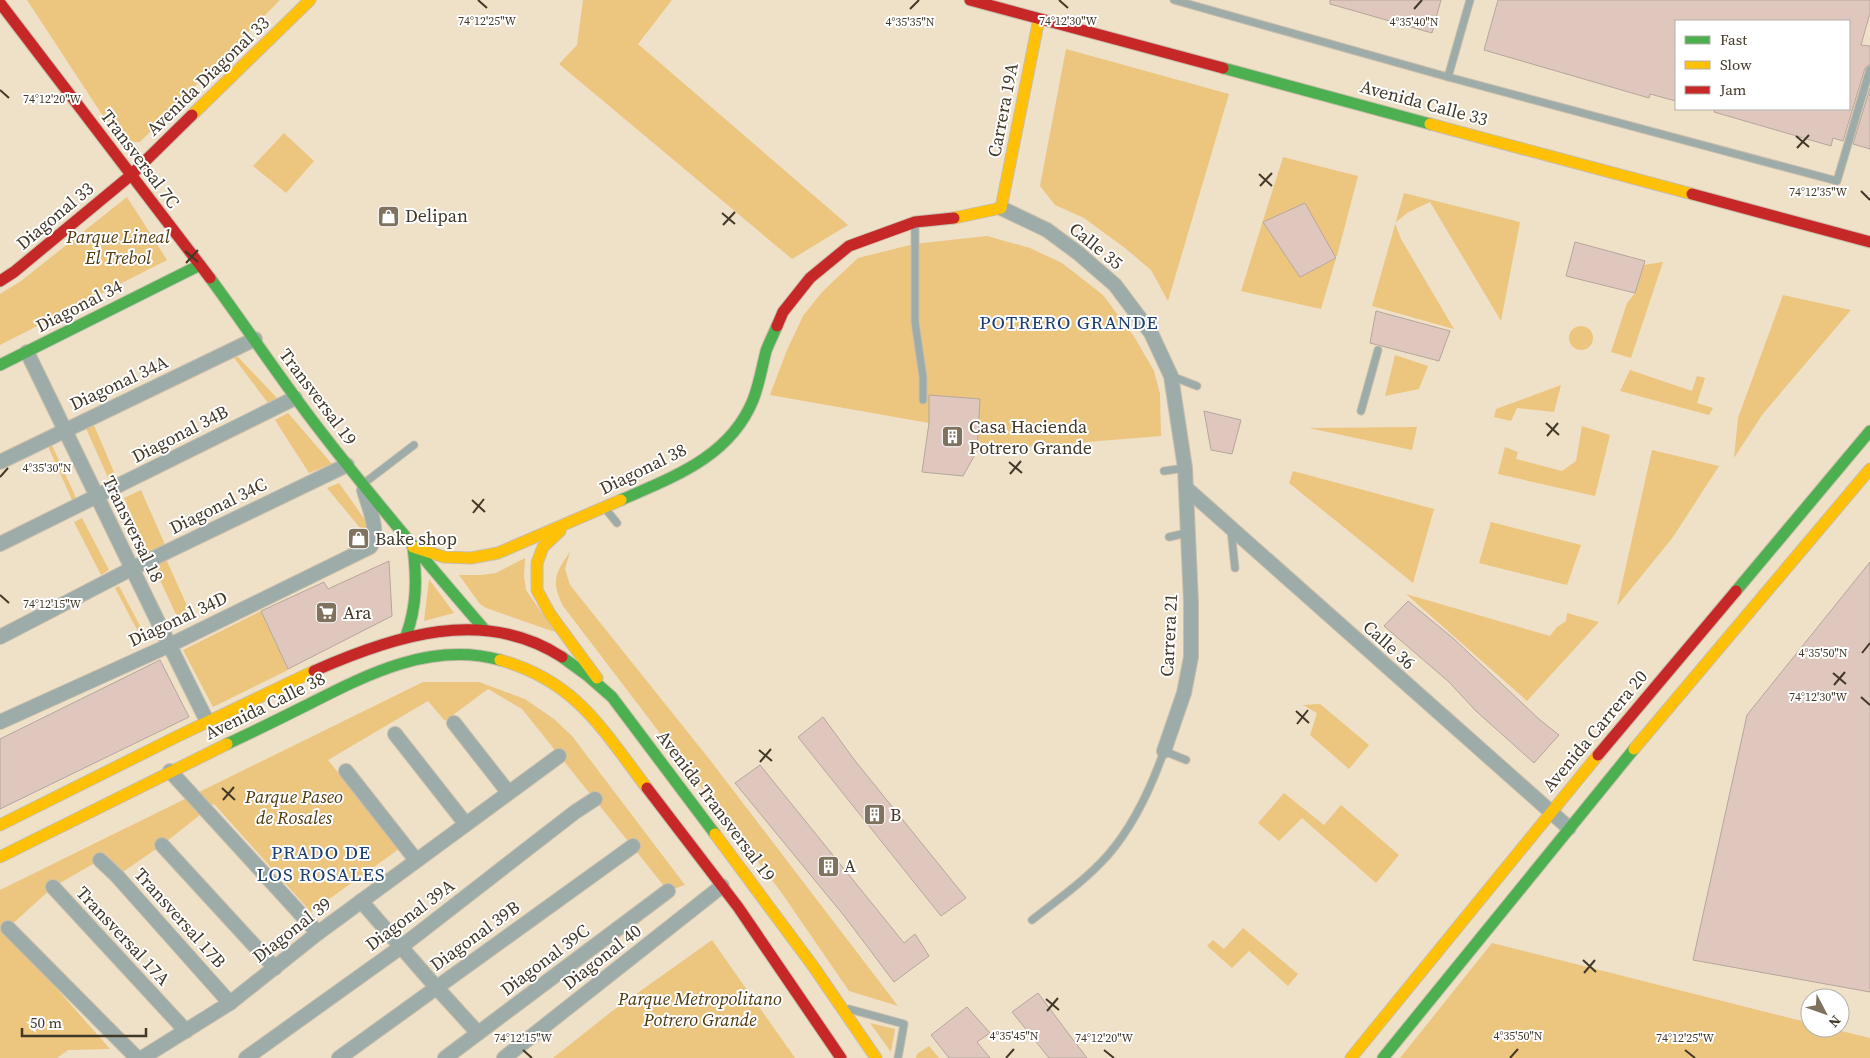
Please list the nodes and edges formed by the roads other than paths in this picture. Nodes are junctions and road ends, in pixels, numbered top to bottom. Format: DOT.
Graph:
graph roads {
  1 [pos="310,0"];
  2 [pos="970,0"];
  3 [pos="1174,0"];
  4 [pos="1470,0"];
  5 [pos="0,3"];
  6 [pos="1039,19"];
  7 [pos="1870,69"];
  8 [pos="1448,77"];
  9 [pos="130,176"];
  10 [pos="1001,208"];
  11 [pos="915,222"];
  12 [pos="1870,242"];
  13 [pos="200,264"];
  14 [pos="0,281"];
  15 [pos="1151,333"];
  16 [pos="255,339"];
  17 [pos="1378,350"];
  18 [pos="27,352"];
  19 [pos="0,365"];
  20 [pos="1171,376"];
  21 [pos="1197,386"];
  22 [pos="296,398"];
  23 [pos="922,400"];
  24 [pos="1360,411"];
  25 [pos="65,430"];
  26 [pos="1870,431"];
  27 [pos="414,445"];
  28 [pos="0,462"];
  29 [pos="347,465"];
  30 [pos="1185,468"];
  31 [pos="1870,469"];
  32 [pos="1164,471"];
  33 [pos="362,484"];
  34 [pos="1186,488"];
  35 [pos="96,497"];
  36 [pos="604,507"];
  37 [pos="569,523"];
  38 [pos="617,523"];
  39 [pos="1231,530"];
  40 [pos="1187,533"];
  41 [pos="1169,537"];
  42 [pos="0,544"];
  43 [pos="412,547"];
  44 [pos="1235,568"];
  45 [pos="131,569"];
  46 [pos="484,629"];
  47 [pos="406,636"];
  48 [pos="0,637"];
  49 [pos="170,645"];
  50 [pos="612,697"];
  51 [pos="207,721"];
  52 [pos="0,722"];
  53 [pos="454,723"];
  54 [pos="395,734"];
  55 [pos="1164,751"];
  56 [pos="559,756"];
  57 [pos="1186,760"];
  58 [pos="346,770"];
  59 [pos="170,771"];
  60 [pos="508,792"];
  61 [pos="595,800"];
  62 [pos="1550,812"];
  63 [pos="465,823"];
  64 [pos="0,825"];
  65 [pos="1569,828"];
  66 [pos="162,846"];
  67 [pos="633,846"];
  68 [pos="0,857"];
  69 [pos="100,860"];
  70 [pos="416,860"];
  71 [pos="722,886"];
  72 [pos="53,887"];
  73 [pos="668,891"];
  74 [pos="361,901"];
  75 [pos="1032,920"];
  76 [pos="8,928"];
  77 [pos="318,933"];
  78 [pos="400,946"];
  79 [pos="275,968"];
  80 [pos="436,987"];
  81 [pos="230,1003"];
  82 [pos="842,1007"];
  83 [pos="186,1032"];
  84 [pos="478,1033"];
  85 [pos="137,1058"];
  86 [pos="142,1058"];
  87 [pos="246,1058"];
  88 [pos="339,1058"];
  89 [pos="445,1058"];
  90 [pos="504,1058"];
  91 [pos="842,1058"];
  92 [pos="876,1058"];
  93 [pos="898,1058"];
  94 [pos="1351,1058"];
  95 [pos="1383,1058"];
  1 -- 9 [label="main road, Avenida Diagonal 33"];
  2 -- 6 [label="main road, Avenida Calle 33"];
  3 -- 8 [label="lane"];
  4 -- 8 [label="lane"];
  5 -- 9 [label="main road, Transversal 7C"];
  6 -- 10 [label="main road, Carrera 19A"];
  6 -- 12 [label="main road, Avenida Calle 33"];
  7 -- 8 [label="lane"];
  9 -- 13 [label="main road, Transversal 7C"];
  9 -- 14 [label="main road, Diagonal 33"];
  10 -- 11 [label="main road, Diagonal 38"];
  10 -- 15 [label="street, Calle 35"];
  11 -- 23 [label="lane"];
  11 -- 36 [label="main road, Diagonal 38"];
  13 -- 16 [label="main road, Transversal 19"];
  13 -- 18 [label="main road, Diagonal 34"];
  15 -- 20 [label="street, Carrera 21"];
  16 -- 22 [label="main road, Transversal 19"];
  16 -- 25 [label="street, Diagonal 34A"];
  17 -- 24 [label="lane"];
  18 -- 19 [label="main road, Diagonal 34"];
  18 -- 25 [label="street, Transversal 18"];
  20 -- 21 [label="lane"];
  20 -- 30 [label="street, Carrera 21"];
  22 -- 29 [label="main road, Transversal 19"];
  22 -- 35 [label="street, Diagonal 34B"];
  25 -- 28 [label="street, Diagonal 34A"];
  25 -- 35 [label="street, Transversal 18"];
  26 -- 62 [label="main road, Avenida Carrera 20"];
  27 -- 33 [label="lane"];
  29 -- 33 [label="main road, Transversal 19"];
  29 -- 45 [label="street, Diagonal 34C"];
  30 -- 32 [label="lane"];
  30 -- 34 [label="street, Carrera 21"];
  31 -- 65 [label="main road"];
  33 -- 43 [label="main road, Transversal 19"];
  33 -- 49 [label="street, Diagonal 34D"];
  34 -- 39 [label="street, Calle 36"];
  34 -- 40 [label="street, Carrera 21"];
  35 -- 42 [label="street, Diagonal 34B"];
  35 -- 45 [label="street, Transversal 18"];
  36 -- 37 [label="main road, Diagonal 38"];
  36 -- 38 [label="lane"];
  37 -- 43 [label="main road, Diagonal 38"];
  37 -- 50 [label="main road, Diagonal 38"];
  39 -- 44 [label="lane"];
  39 -- 62 [label="street, Calle 36"];
  40 -- 41 [label="lane"];
  40 -- 55 [label="street, Carrera 21"];
  43 -- 46 [label="main road, Transversal 19"];
  43 -- 47 [label="main road"];
  45 -- 48 [label="street, Diagonal 34C"];
  45 -- 49 [label="street, Transversal 18"];
  46 -- 47 [label="main road, Avenida Calle 38"];
  46 -- 50 [label="main road, Avenida Transversal 19"];
  47 -- 51 [label="main road, Avenida Calle 38"];
  49 -- 51 [label="street, Transversal 18"];
  49 -- 52 [label="street, Diagonal 34D"];
  50 -- 82 [label="main road, Avenida Transversal 19"];
  51 -- 64 [label="main road, Avenida Calle 38"];
  53 -- 60 [label="street"];
  54 -- 63 [label="street"];
  55 -- 57 [label="lane"];
  55 -- 75 [label="lane, Carrera 21"];
  56 -- 60 [label="street, Diagonal 39"];
  58 -- 70 [label="street"];
  59 -- 68 [label="main road, Avenida Calle 38"];
  59 -- 71 [label="main road, Avenida Calle 38"];
  59 -- 77 [label="street"];
  60 -- 63 [label="street, Diagonal 39"];
  61 -- 78 [label="street, Diagonal 39A"];
  62 -- 65 [label="street, Calle 36"];
  62 -- 94 [label="main road, Avenida Carrera 20"];
  63 -- 70 [label="street, Diagonal 39"];
  65 -- 95 [label="main road"];
  66 -- 79 [label="street"];
  67 -- 80 [label="street, Diagonal 39B"];
  69 -- 81 [label="street, Transversal 17B"];
  70 -- 74 [label="street, Diagonal 39"];
  71 -- 90 [label="street, Diagonal 40"];
  71 -- 91 [label="main road"];
  72 -- 83 [label="street, Transversal 17A"];
  73 -- 84 [label="street, Diagonal 39C"];
  74 -- 77 [label="street, Diagonal 39"];
  74 -- 78 [label="street"];
  76 -- 85 [label="street"];
  77 -- 79 [label="street, Diagonal 39"];
  78 -- 80 [label="street"];
  78 -- 87 [label="street, Diagonal 39A"];
  79 -- 81 [label="street, Diagonal 39"];
  80 -- 84 [label="street"];
  80 -- 88 [label="street, Diagonal 39B"];
  81 -- 83 [label="street, Diagonal 39"];
  82 -- 92 [label="main road, Avenida Transversal 19"];
  82 -- 93 [label="lane"];
  83 -- 86 [label="street, Diagonal 39"];
  84 -- 89 [label="street, Diagonal 39C"];
}
